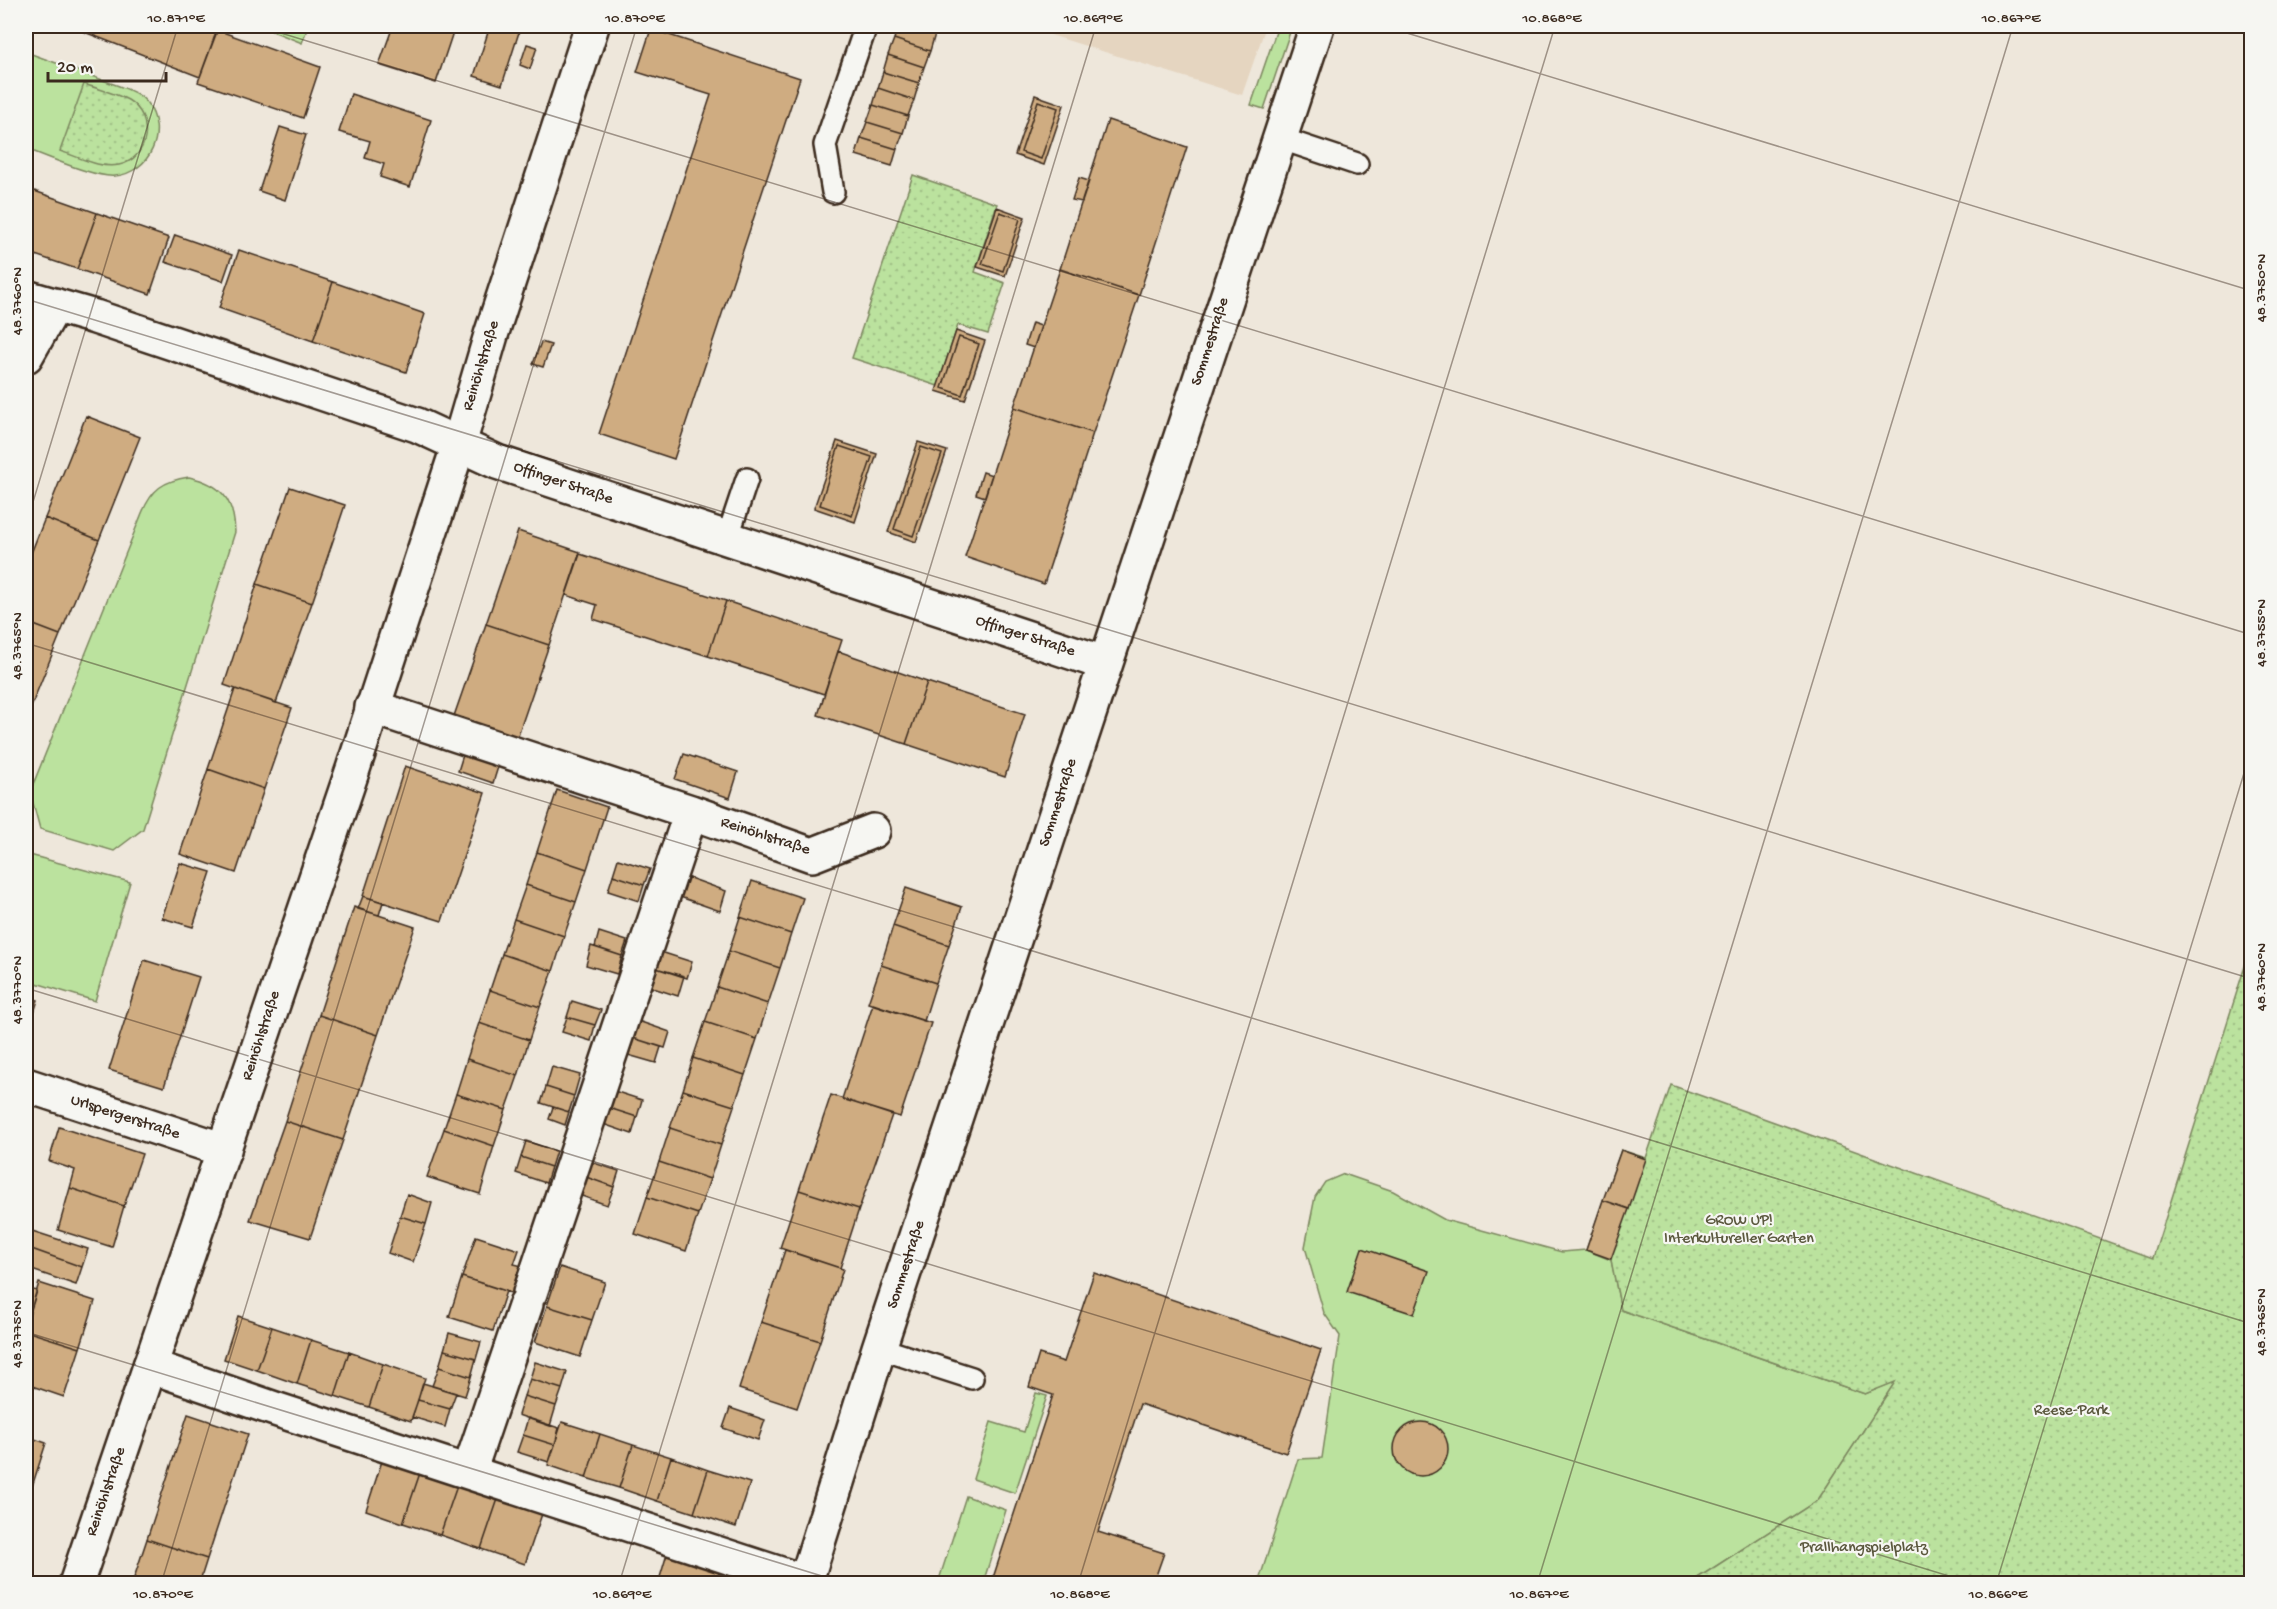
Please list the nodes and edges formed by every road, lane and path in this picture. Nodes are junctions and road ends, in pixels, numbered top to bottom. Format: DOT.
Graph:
graph roads {
  1 [pos="592,26"];
  2 [pos="866,26"];
  3 [pos="1317,26"];
  4 [pos="1279,138"];
  5 [pos="1357,164"];
  6 [pos="833,192"];
  7 [pos="40,301"];
  8 [pos="26,356"];
  9 [pos="459,444"];
  10 [pos="747,479"];
  11 [pos="727,539"];
  12 [pos="1104,663"];
  13 [pos="372,706"];
  14 [pos="690,812"];
  15 [pos="873,831"];
  16 [pos="26,1085"];
  17 [pos="224,1150"];
  18 [pos="879,1348"];
  19 [pos="150,1366"];
  20 [pos="972,1378"];
  21 [pos="469,1472"];
  22 [pos="805,1583"];
  23 [pos="76,1584"];
  1 -- 9 [label="street, Reinöhlstraße"];
  2 -- 6 [label="lane"];
  3 -- 4 [label="street, Sommestraße"];
  4 -- 5 [label="lane"];
  4 -- 12 [label="street, Sommestraße"];
  7 -- 8 [label="street"];
  7 -- 9 [label="street, Offinger Straße"];
  9 -- 11 [label="street, Offinger Straße"];
  9 -- 13 [label="street, Reinöhlstraße"];
  10 -- 11 [label="lane"];
  11 -- 12 [label="street, Offinger Straße"];
  12 -- 18 [label="street, Sommestraße"];
  13 -- 14 [label="street, Reinöhlstraße"];
  13 -- 17 [label="street, Reinöhlstraße"];
  14 -- 15 [label="street, Reinöhlstraße"];
  14 -- 21 [label="street"];
  16 -- 17 [label="street, Urlspergerstraße"];
  17 -- 19 [label="street, Reinöhlstraße"];
  18 -- 20 [label="lane"];
  18 -- 22 [label="street, Sommestraße"];
  19 -- 21 [label="street"];
  19 -- 23 [label="street, Reinöhlstraße"];
  21 -- 22 [label="street, Sommestraße"];
}
